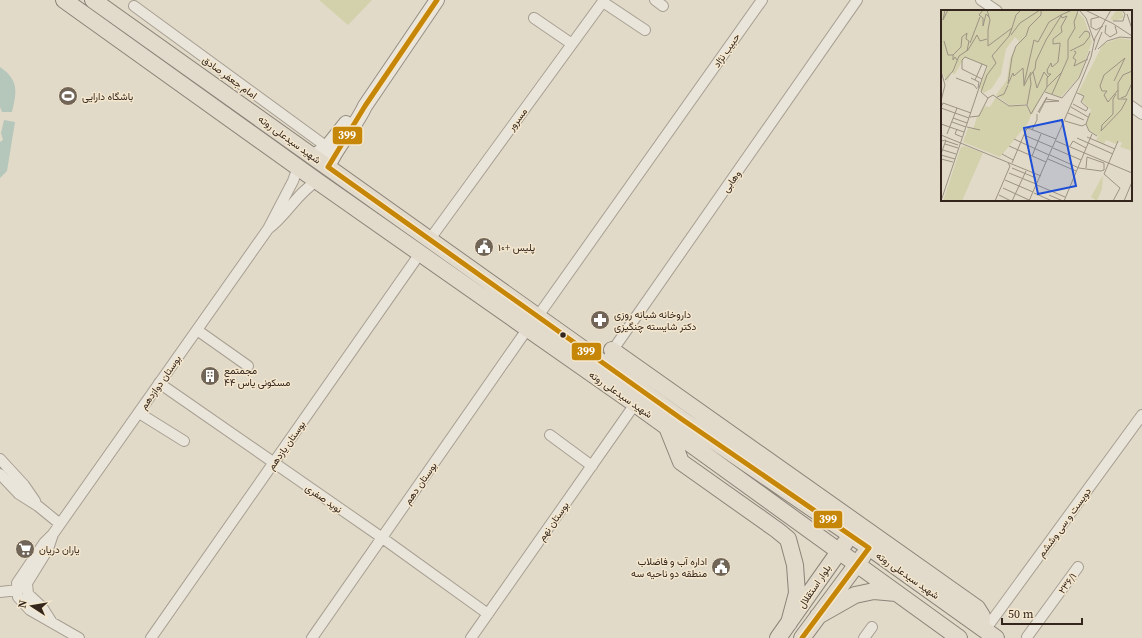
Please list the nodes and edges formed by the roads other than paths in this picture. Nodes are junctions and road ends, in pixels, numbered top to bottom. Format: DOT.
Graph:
graph roads {
  1 [pos="64,0"];
  2 [pos="93,0"];
  3 [pos="437,0"];
  4 [pos="762,0"];
  5 [pos="857,0"];
  6 [pos="981,0"];
  7 [pos="603,1"];
  8 [pos="134,6"];
  9 [pos="996,10"];
  10 [pos="534,18"];
  11 [pos="645,30"];
  12 [pos="572,44"];
  13 [pos="365,106"];
  14 [pos="1132,107"];
  15 [pos="1142,114"];
  16 [pos="327,147"];
  17 [pos="314,156"];
  18 [pos="298,167"];
  19 [pos="328,167"];
  20 [pos="317,181"];
  21 [pos="268,229"];
  22 [pos="430,239"];
  23 [pos="421,252"];
  24 [pos="533,322"];
  25 [pos="196,330"];
  26 [pos="608,356"];
  27 [pos="248,366"];
  28 [pos="159,384"];
  29 [pos="639,397"];
  30 [pos="139,413"];
  31 [pos="1142,414"];
  32 [pos="683,420"];
  33 [pos="716,424"];
  34 [pos="667,427"];
  35 [pos="1138,428"];
  36 [pos="550,435"];
  37 [pos="184,441"];
  38 [pos="0,459"];
  39 [pos="274,463"];
  40 [pos="592,466"];
  41 [pos="0,474"];
  42 [pos="764,497"];
  43 [pos="38,506"];
  44 [pos="60,524"];
  45 [pos="777,530"];
  46 [pos="53,534"];
  47 [pos="851,535"];
  48 [pos="382,537"];
  49 [pos="869,548"];
  50 [pos="838,551"];
  51 [pos="901,554"];
  52 [pos="856,564"];
  53 [pos="1078,567"];
  54 [pos="911,577"];
  55 [pos="18,590"];
  56 [pos="0,592"];
  57 [pos="896,593"];
  58 [pos="488,614"];
  59 [pos="818,616"];
  60 [pos="51,621"];
  61 [pos="789,623"];
  62 [pos="872,627"];
  63 [pos="987,632"];
  64 [pos="75,637"];
  65 [pos="151,638"];
  66 [pos="312,638"];
  67 [pos="471,638"];
  68 [pos="778,638"];
  69 [pos="802,638"];
  70 [pos="864,638"];
  71 [pos="959,638"];
  72 [pos="1027,638"];
  1 -- 18 [label="main road, شهید سیدعلی روته"];
  2 -- 17 [label="main road, شهید سیدعلی روته"];
  3 -- 13 [label="main road"];
  4 -- 24 [label="street, حبیب نژاد"];
  5 -- 26 [label="street, وهابی"];
  6 -- 9 [label="street"];
  7 -- 11 [label="street"];
  7 -- 12 [label="street, مسرور"];
  8 -- 16 [label="street, امام جعفر صادق"];
  10 -- 12 [label="street"];
  12 -- 22 [label="street, مسرور"];
  13 -- 16 [label="main road"];
  13 -- 19 [label="main road"];
  14 -- 15 [label="street"];
  16 -- 17 [label="main road"];
  17 -- 19 [label="main road, شهید سیدعلی روته"];
  18 -- 20 [label="main road, شهید سیدعلی روته"];
  18 -- 21 [label="street, بوستان دوازدهم"];
  19 -- 22 [label="main road, شهید سیدعلی روته"];
  20 -- 21 [label="street, بوستان دوازدهم"];
  20 -- 23 [label="main road, شهید سیدعلی روته"];
  21 -- 25 [label="street, بوستان دوازدهم"];
  22 -- 24 [label="main road, شهید سیدعلی روته"];
  23 -- 24 [label="main road, شهید سیدعلی روته"];
  23 -- 39 [label="street, بوستان یازدهم"];
  24 -- 26 [label="main road, شهید سیدعلی روته"];
  24 -- 29 [label="main road, شهید سیدعلی روته"];
  24 -- 48 [label="street, بوستان دهم"];
  25 -- 27 [label="street"];
  25 -- 28 [label="street, بوستان دوازدهم"];
  26 -- 29 [label="main road, شهید سیدعلی روته"];
  26 -- 33 [label="main road"];
  28 -- 30 [label="street, بوستان دوازدهم"];
  28 -- 39 [label="street, نوید صفری"];
  29 -- 32 [label="main road, شهید سیدعلی روته"];
  29 -- 34 [label="main road, شهید سیدعلی روته"];
  29 -- 40 [label="street, بوستان نهم"];
  30 -- 37 [label="street"];
  30 -- 44 [label="street, بوستان دوازدهم"];
  31 -- 35 [label="street, دویست و سی وششم"];
  32 -- 33 [label="main road"];
  32 -- 47 [label="main road, شهید سیدعلی روته"];
  33 -- 51 [label="main road"];
  34 -- 42 [label="main road, شهید سیدعلی روته"];
  34 -- 45 [label="main road"];
  35 -- 63 [label="street, دویست و سی وششم"];
  36 -- 40 [label="street"];
  38 -- 43 [label="street"];
  39 -- 48 [label="street, نوید صفری"];
  39 -- 65 [label="street, بوستان یازدهم"];
  40 -- 58 [label="street, بوستان نهم"];
  41 -- 43 [label="street"];
  42 -- 45 [label="main road"];
  42 -- 50 [label="main road, شهید سیدعلی روته"];
  43 -- 44 [label="street"];
  44 -- 46 [label="street, بوستان دوازدهم"];
  45 -- 61 [label="main road"];
  46 -- 55 [label="street, بوستان دوازدهم"];
  46 -- 60 [label="street, بوستان دوازدهم"];
  47 -- 49 [label="main road, شهید سیدعلی روته"];
  47 -- 50 [label="main road, بلوار استقلال"];
  48 -- 58 [label="street, نوید صفری"];
  48 -- 66 [label="street, بوستان دهم"];
  49 -- 52 [label="main road, بلوار استقلال"];
  49 -- 54 [label="main road, شهید سیدعلی روته"];
  50 -- 52 [label="main road, شهید سیدعلی روته"];
  50 -- 61 [label="main road, بلوار استقلال"];
  51 -- 54 [label="main road"];
  51 -- 63 [label="main road"];
  52 -- 57 [label="main road, شهید سیدعلی روته"];
  52 -- 59 [label="main road, بلوار استقلال"];
  53 -- 72 [label="street, ۲۳۶/۱"];
  54 -- 57 [label="main road"];
  54 -- 63 [label="main road, شهید سیدعلی روته"];
  55 -- 56 [label="street"];
  55 -- 60 [label="street"];
  57 -- 59 [label="main road"];
  57 -- 71 [label="main road, شهید سیدعلی روته"];
  58 -- 67 [label="street, بوستان نهم"];
  59 -- 69 [label="main road, بلوار استقلال"];
  60 -- 64 [label="street"];
  61 -- 68 [label="main road, بلوار استقلال"];
  62 -- 70 [label="street"];
}
